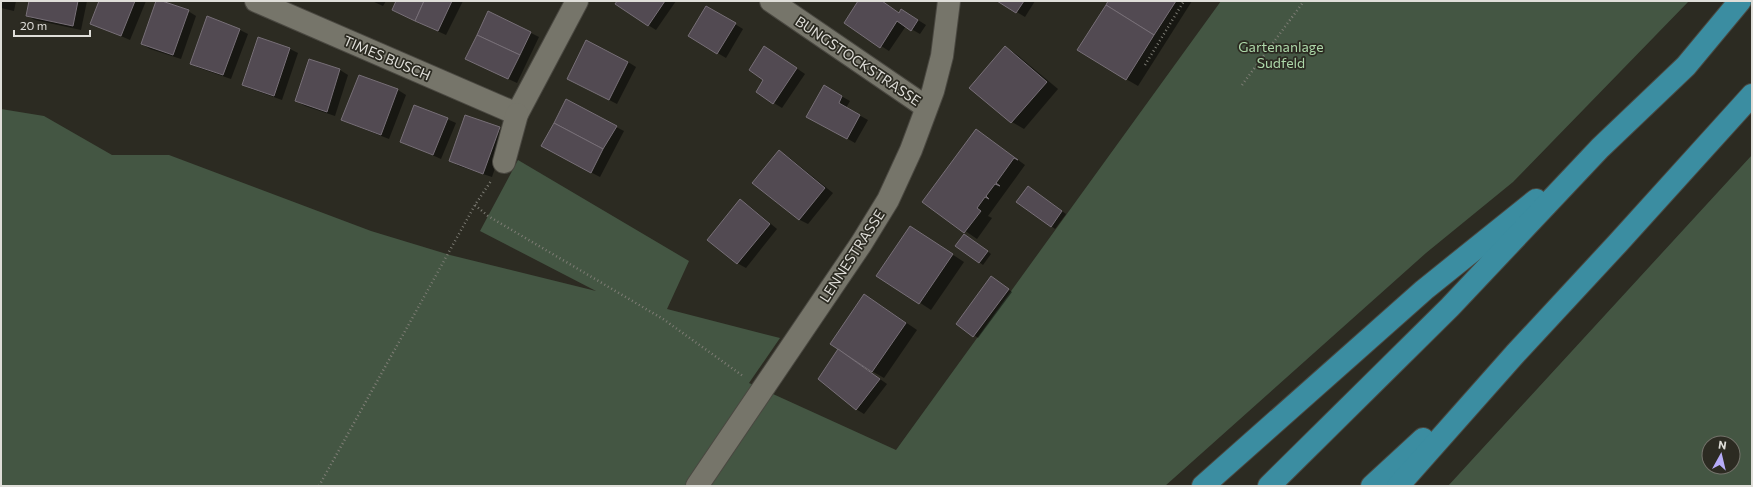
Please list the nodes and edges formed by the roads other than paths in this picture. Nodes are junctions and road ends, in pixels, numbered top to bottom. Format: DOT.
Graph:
graph roads {
  1 [pos="256,1"];
  2 [pos="577,1"];
  3 [pos="770,1"];
  4 [pos="949,1"];
  5 [pos="1740,1"];
  6 [pos="1752,96"];
  7 [pos="926,107"];
  8 [pos="517,114"];
  9 [pos="1600,148"];
  10 [pos="504,162"];
  11 [pos="1515,354"];
  12 [pos="697,486"];
  13 [pos="1203,486"];
  14 [pos="1269,486"];
  15 [pos="1372,486"];
  16 [pos="1398,486"];
  1 -- 8 [label="street, TIMES BUSCH"];
  2 -- 8 [label="street"];
  3 -- 7 [label="street, BUNGSTOCKSTRASSE"];
  4 -- 7 [label="street, LENNESTRASSE"];
  5 -- 9 [label="highway"];
  6 -- 11 [label="highway"];
  7 -- 12 [label="street, LENNESTRASSE"];
  8 -- 10 [label="street"];
  9 -- 13 [label="highway"];
  9 -- 14 [label="highway"];
  11 -- 15 [label="highway"];
  11 -- 16 [label="highway"];
}
